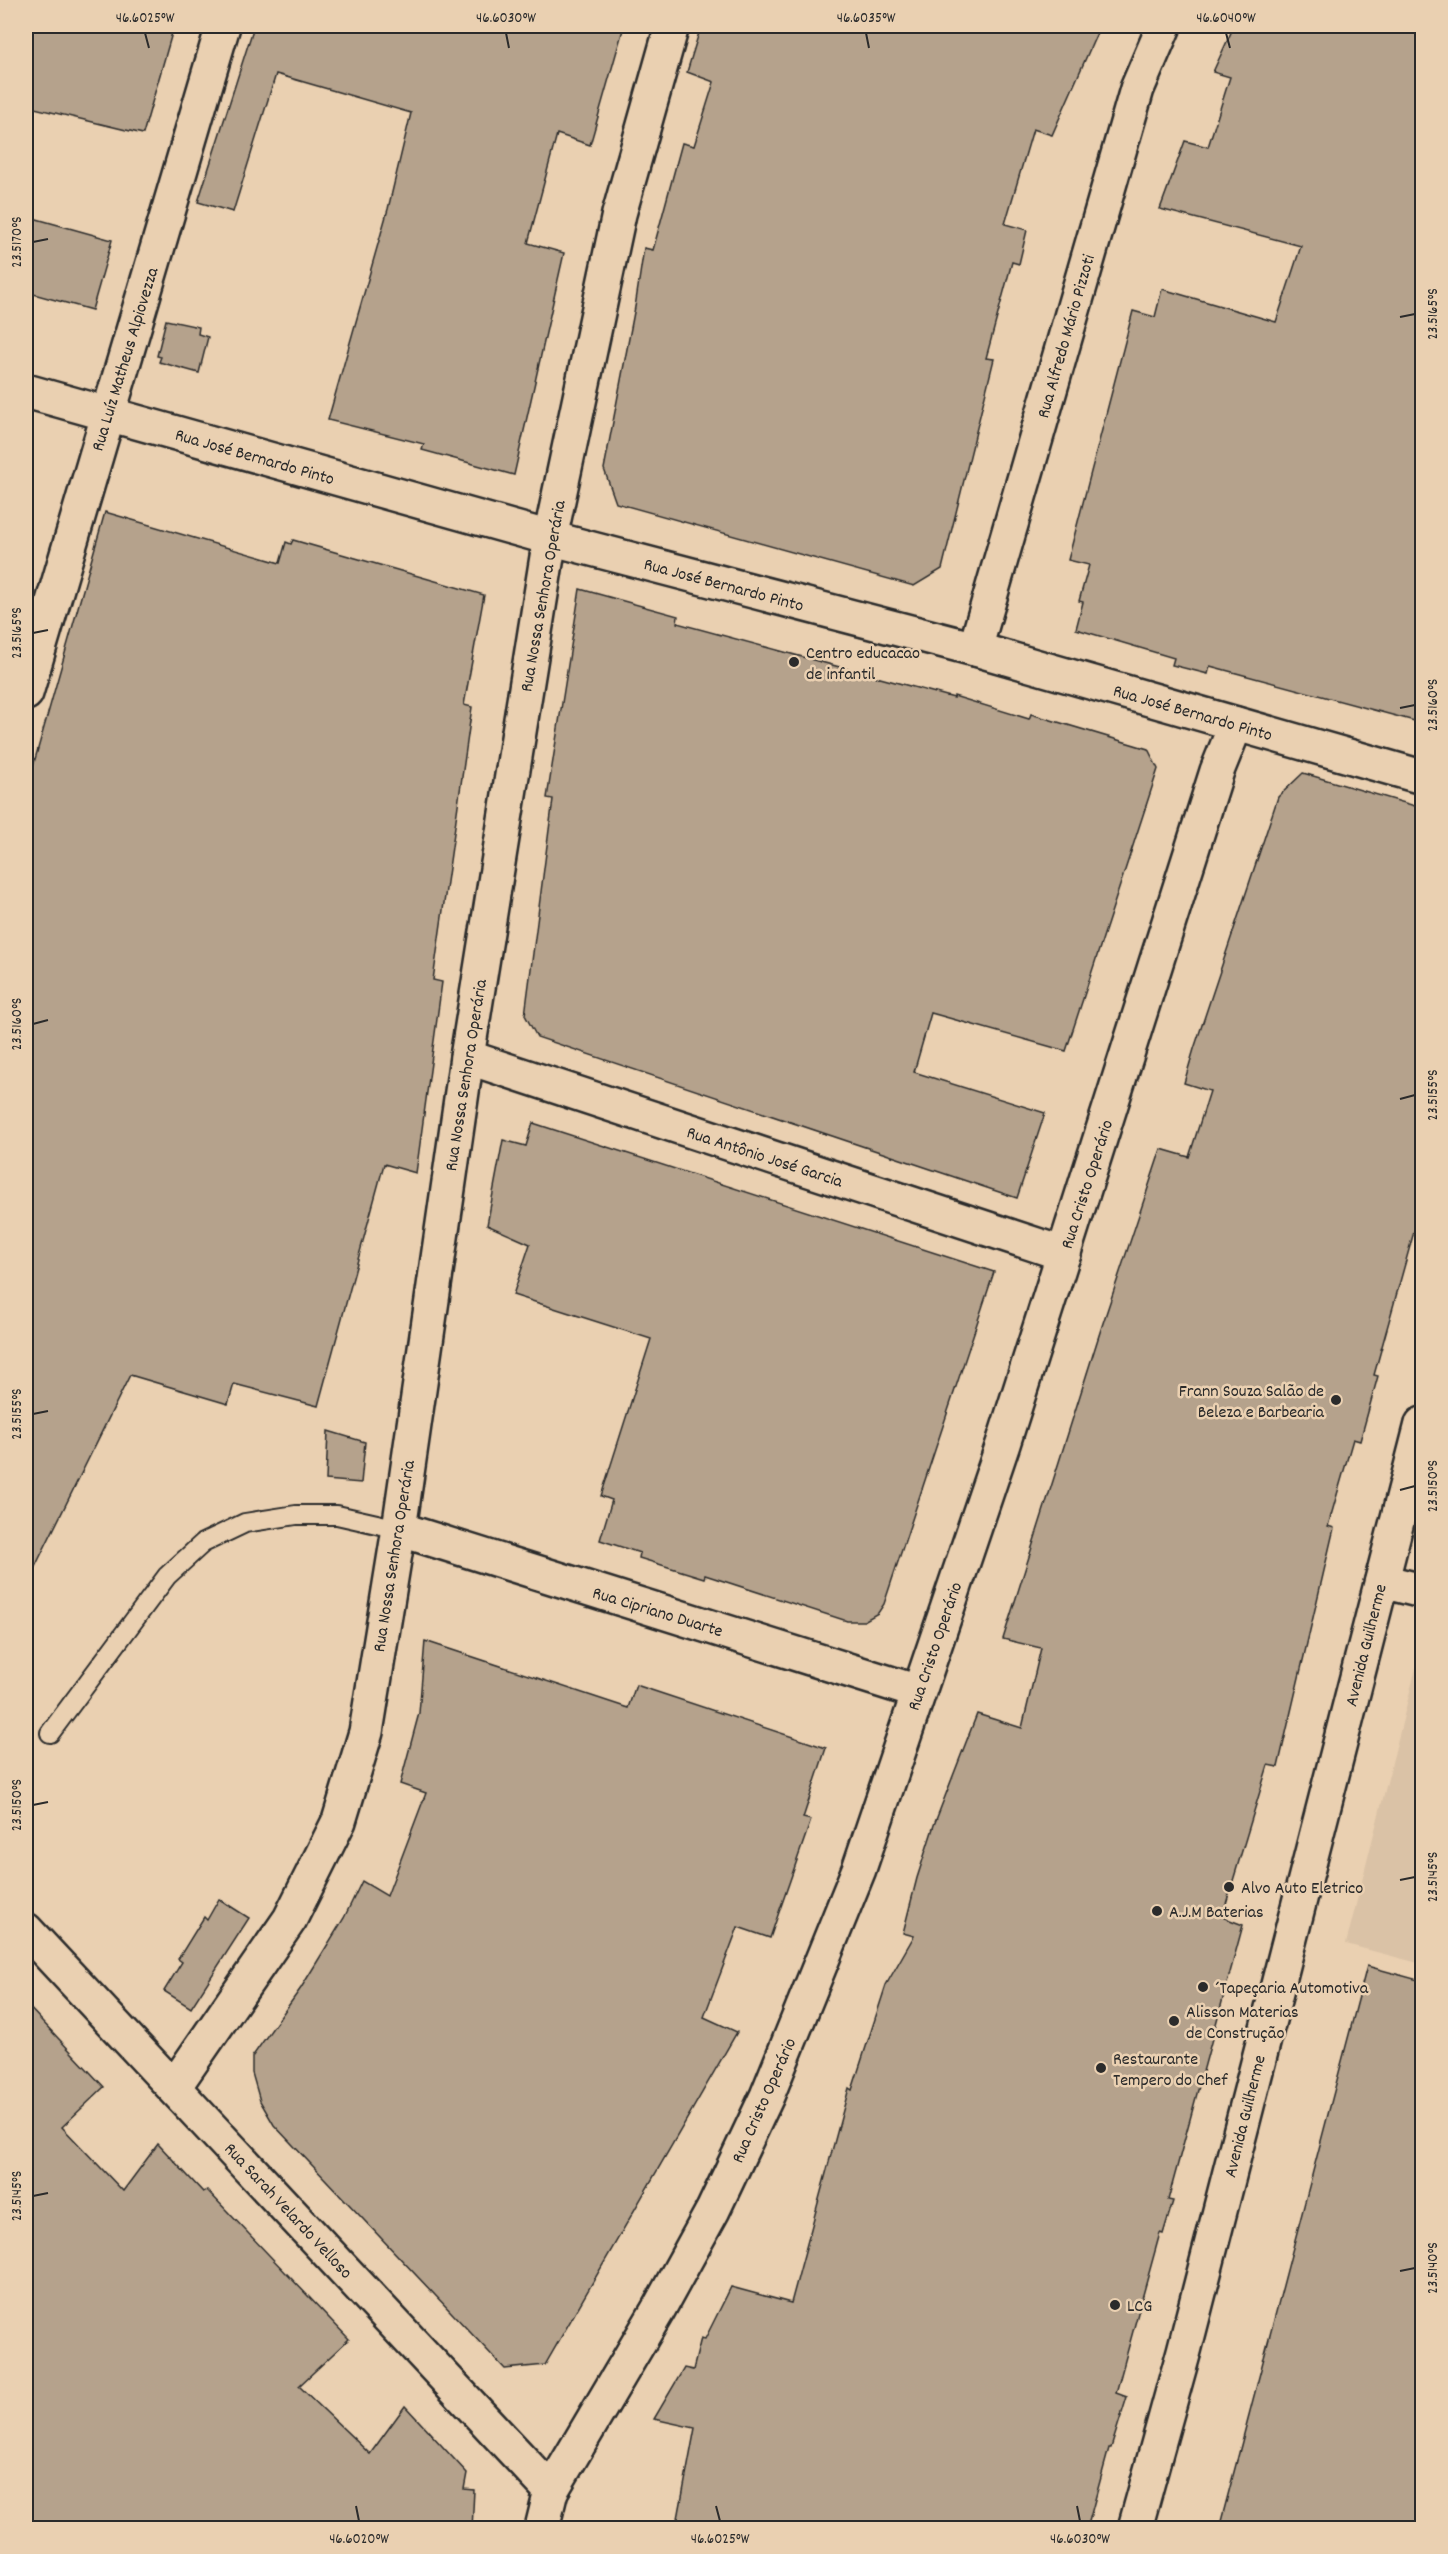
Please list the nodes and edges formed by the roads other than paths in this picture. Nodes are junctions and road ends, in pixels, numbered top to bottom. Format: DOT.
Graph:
graph roads {
  1 [pos="224,26"];
  2 [pos="672,26"];
  3 [pos="1164,26"];
  4 [pos="26,392"];
  5 [pos="108,415"];
  6 [pos="550,538"];
  7 [pos="975,649"];
  8 [pos="26,693"];
  9 [pos="1236,724"];
  10 [pos="1422,777"];
  11 [pos="467,1057"];
  12 [pos="1064,1254"];
  13 [pos="1422,1424"];
  14 [pos="399,1529"];
  15 [pos="1382,1581"];
  16 [pos="1422,1591"];
  17 [pos="918,1692"];
  18 [pos="50,1732"];
  19 [pos="26,1930"];
  20 [pos="174,2087"];
  21 [pos="551,2491"];
  22 [pos="542,2529"];
  23 [pos="1135,2529"];
  1 -- 5 [label="street, Rua Luíz Matheus Alpiovezza"];
  2 -- 6 [label="street, Rua Nossa Senhora Operária"];
  3 -- 7 [label="street, Rua Alfredo Mário Pizzoti"];
  4 -- 5 [label="street, Rua José Bernardo Pinto"];
  5 -- 6 [label="street, Rua José Bernardo Pinto"];
  5 -- 8 [label="street, Rua Luíz Matheus Alpiovezza"];
  6 -- 7 [label="street, Rua José Bernardo Pinto"];
  6 -- 11 [label="street, Rua Nossa Senhora Operária"];
  7 -- 9 [label="street, Rua José Bernardo Pinto"];
  9 -- 10 [label="street, Rua José Bernardo Pinto"];
  9 -- 12 [label="street, Rua Cristo Operário"];
  11 -- 12 [label="street, Rua Antônio José Garcia"];
  11 -- 14 [label="street, Rua Nossa Senhora Operária"];
  12 -- 17 [label="street, Rua Cristo Operário"];
  13 -- 15 [label="street, Avenida Guilherme"];
  14 -- 17 [label="street, Rua Cipriano Duarte"];
  14 -- 18 [label="lane"];
  14 -- 20 [label="street, Rua Nossa Senhora Operária"];
  15 -- 16 [label="street"];
  15 -- 23 [label="street, Avenida Guilherme"];
  17 -- 21 [label="street, Rua Cristo Operário"];
  19 -- 20 [label="street, Rua Sarah Velardo Velloso"];
  20 -- 21 [label="street, Rua Sarah Velardo Velloso"];
  21 -- 22 [label="street, Rua Cristo Operário"];
}
